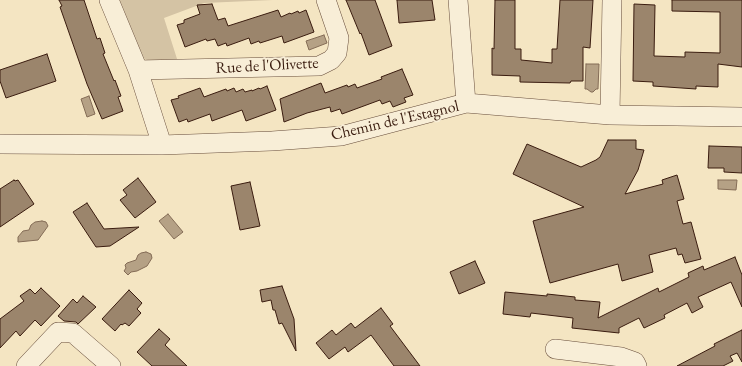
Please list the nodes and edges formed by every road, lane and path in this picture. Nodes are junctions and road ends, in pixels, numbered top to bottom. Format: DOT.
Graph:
graph roads {
  1 [pos="108,0"];
  2 [pos="326,0"];
  3 [pos="458,0"];
  4 [pos="612,0"];
  5 [pos="138,70"];
  6 [pos="466,104"];
  7 [pos="610,114"];
  8 [pos="742,117"];
  9 [pos="0,144"];
  10 [pos="162,145"];
  11 [pos="555,349"];
  12 [pos="26,366"];
  13 [pos="111,366"];
  14 [pos="637,366"];
  1 -- 5 [label="street"];
  2 -- 5 [label="street, Rue de l'Olivette"];
  3 -- 6 [label="street"];
  4 -- 7 [label="street"];
  5 -- 10 [label="street"];
  6 -- 7 [label="street, Chemin de l'Estagnol"];
  6 -- 10 [label="street, Chemin de l'Estagnol"];
  7 -- 8 [label="street, Chemin de l'Estagnol"];
  9 -- 10 [label="street, Chemin de l'Estagnol"];
  11 -- 14 [label="street"];
  12 -- 13 [label="street"];
}
